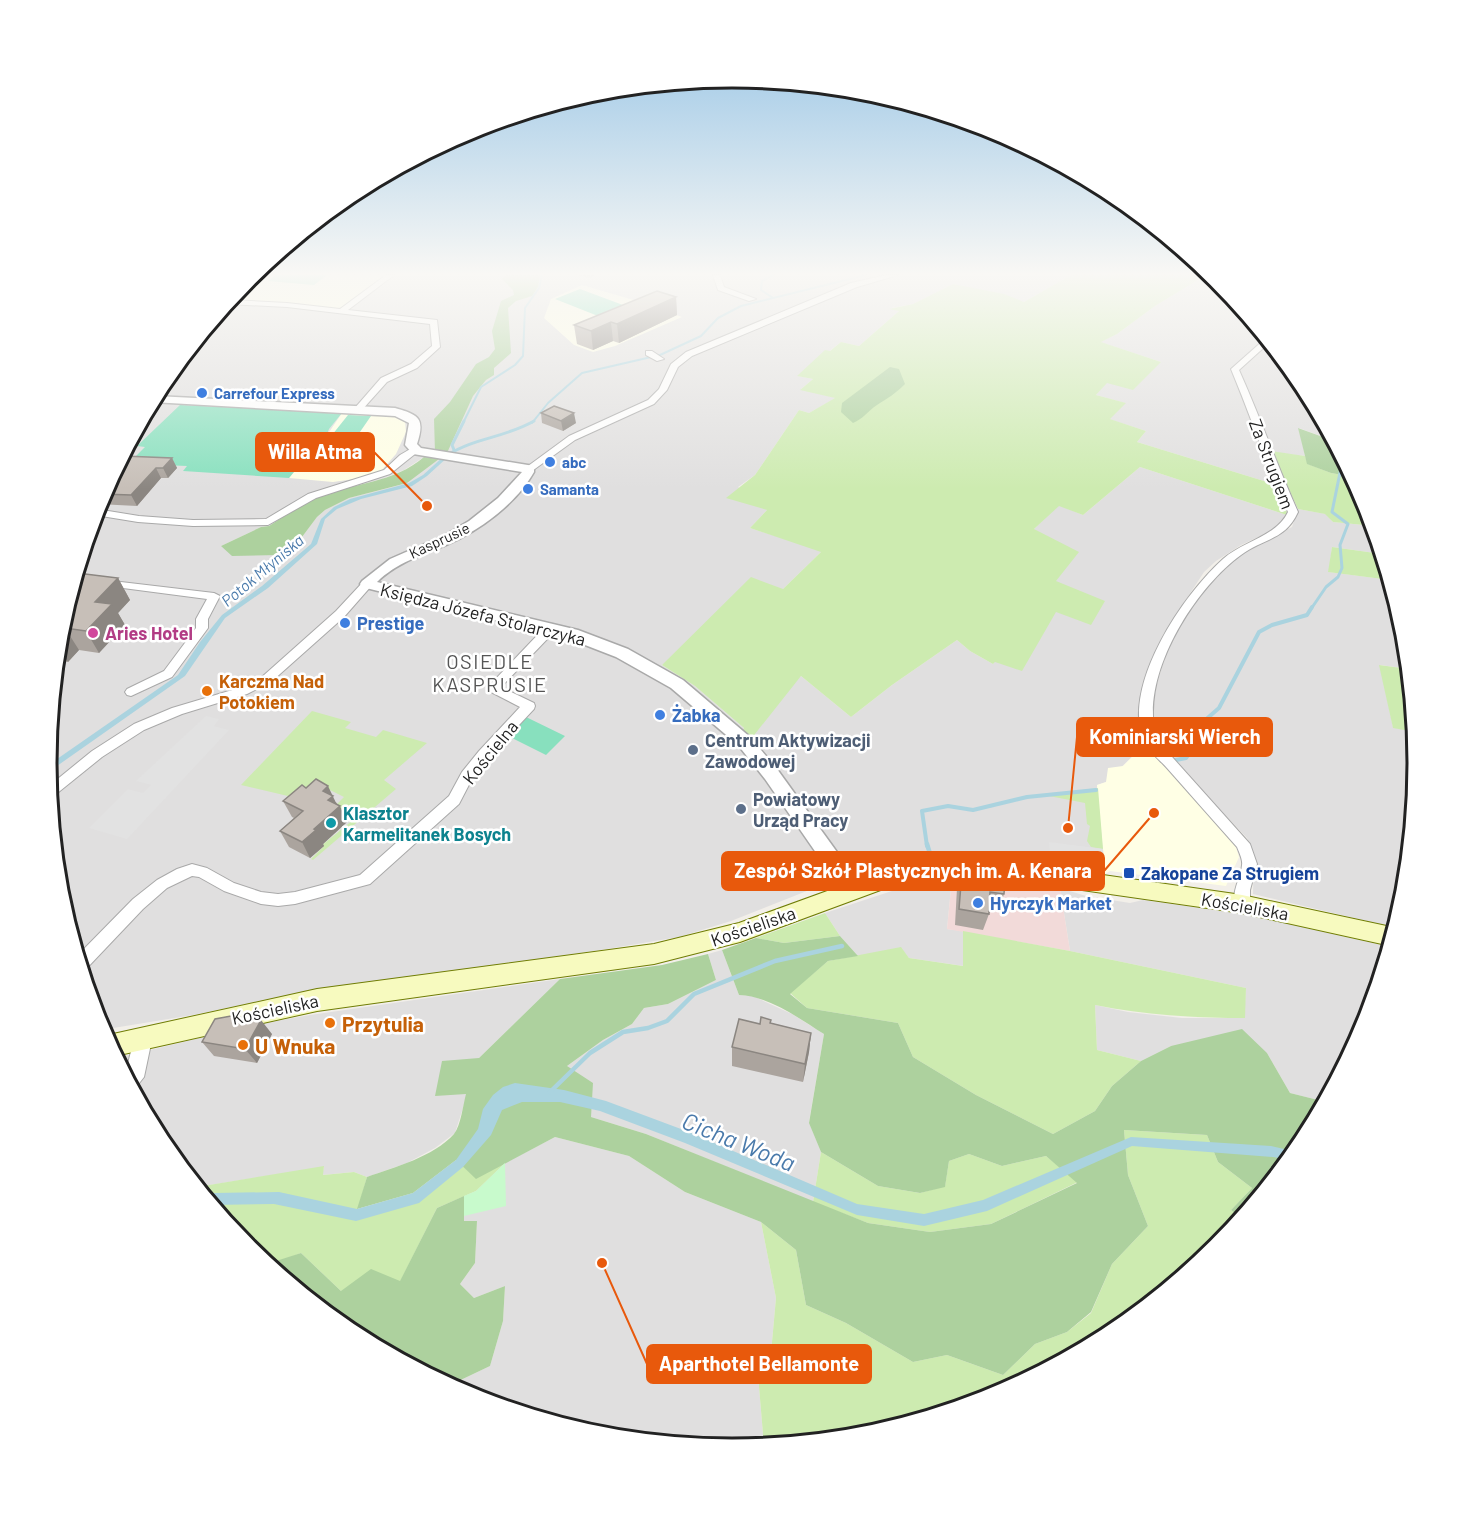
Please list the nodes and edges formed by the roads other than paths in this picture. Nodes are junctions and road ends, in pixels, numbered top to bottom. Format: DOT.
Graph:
graph roads {
  1 [pos="436,346"];
  2 [pos="707,346"];
  3 [pos="1261,346"];
  4 [pos="649,353"];
  5 [pos="660,359"];
  6 [pos="164,400"];
  7 [pos="358,409"];
  8 [pos="416,450"];
  9 [pos="529,469"];
  10 [pos="105,513"];
  11 [pos="96,582"];
  12 [pos="367,584"];
  13 [pos="551,628"];
  14 [pos="131,692"];
  15 [pos="58,788"];
  16 [pos="853,890"];
  17 [pos="1242,904"];
  18 [pos="1386,935"];
  19 [pos="86,958"];
  20 [pos="143,1039"];
  21 [pos="118,1044"];
  22 [pos="135,1077"];
  1 -- 7 [label="street"];
  2 -- 9 [label="street, Kasprusie"];
  3 -- 17 [label="street, Za Strugiem"];
  4 -- 5 [label="street"];
  6 -- 7 [label="street"];
  7 -- 8 [label="street"];
  8 -- 9 [label="street"];
  8 -- 10 [label="street"];
  9 -- 12 [label="street, Kasprusie"];
  11 -- 14 [label="street"];
  12 -- 13 [label="street, Księdza Józefa Stolarczyka"];
  12 -- 15 [label="street, Kasprusie"];
  13 -- 16 [label="street, Księdza Józefa Stolarczyka"];
  13 -- 19 [label="street, Kościelna"];
  16 -- 17 [label="main road, Kościeliska"];
  16 -- 20 [label="main road, Kościeliska"];
  17 -- 18 [label="main road, Kościeliska"];
  20 -- 21 [label="main road, Kościeliska"];
  20 -- 22 [label="street"];
}
